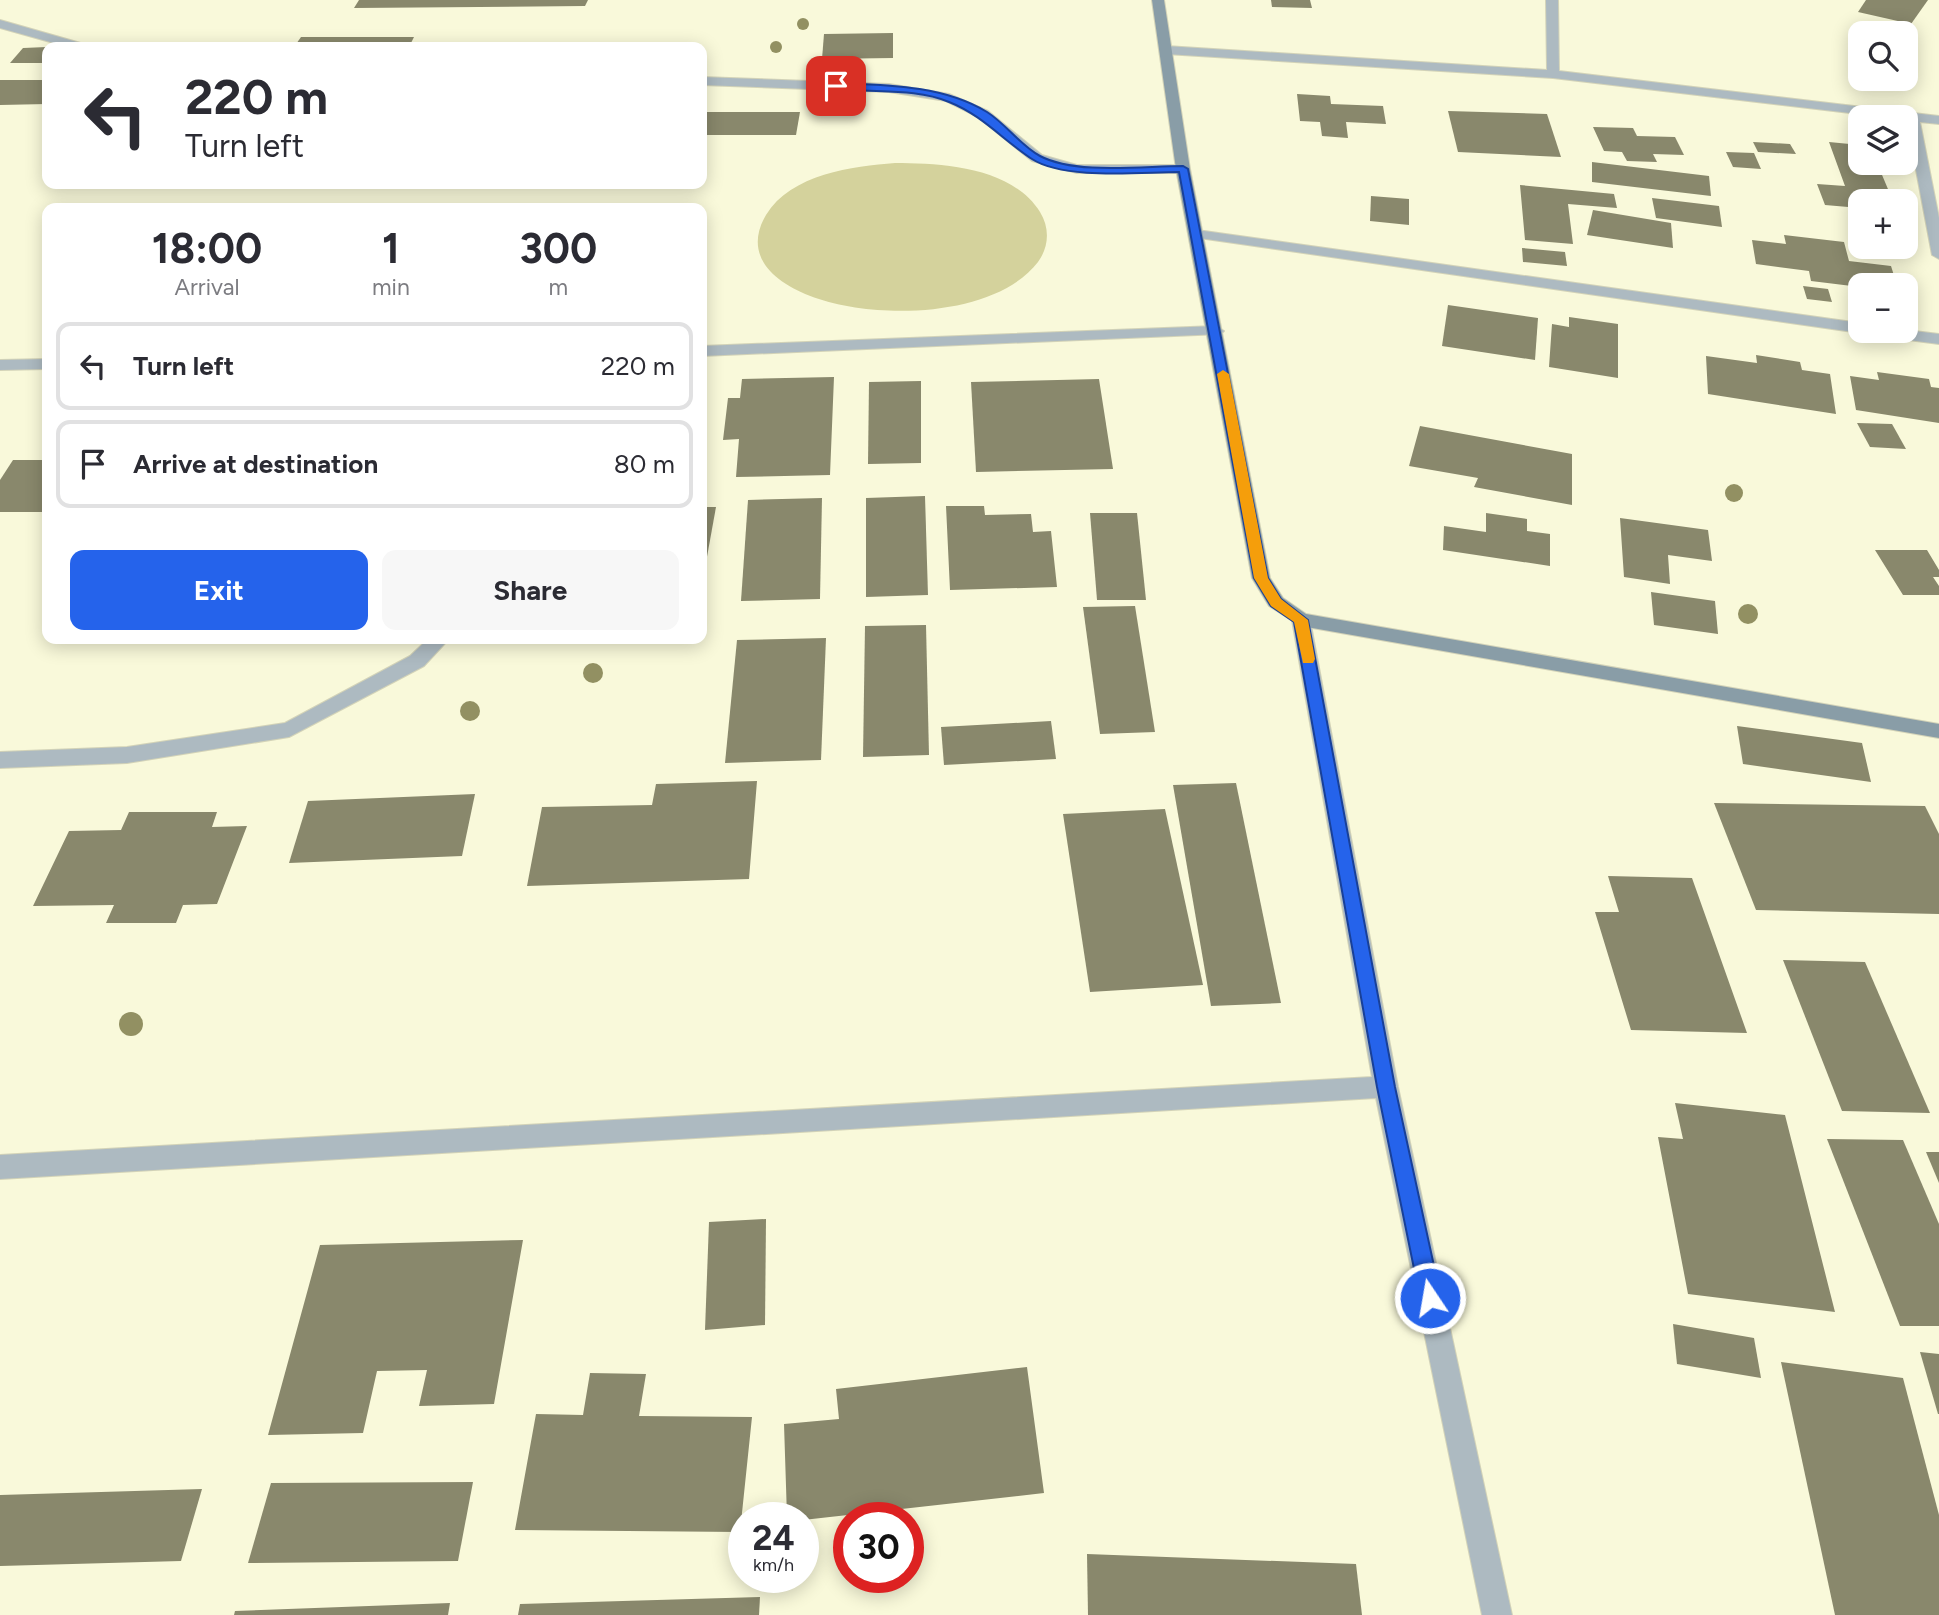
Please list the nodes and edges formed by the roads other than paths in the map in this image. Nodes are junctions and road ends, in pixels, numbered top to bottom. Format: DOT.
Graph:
graph roads {
  1 [pos="1158,0"];
  2 [pos="1552,0"];
  3 [pos="0,24"];
  4 [pos="63,42"];
  5 [pos="1166,50"];
  6 [pos="1553,74"];
  7 [pos="707,81"];
  8 [pos="1848,109"];
  9 [pos="1918,118"];
  10 [pos="1939,120"];
  11 [pos="1918,144"];
  12 [pos="1183,169"];
  13 [pos="1197,234"];
  14 [pos="1939,255"];
  15 [pos="1848,326"];
  16 [pos="1216,331"];
  17 [pos="1918,337"];
  18 [pos="1939,340"];
  19 [pos="707,351"];
  20 [pos="42,364"];
  21 [pos="0,365"];
  22 [pos="1301,620"];
  23 [pos="434,644"];
  24 [pos="1939,731"];
  25 [pos="0,760"];
  26 [pos="1386,1087"];
  27 [pos="0,1167"];
  28 [pos="1497,1615"];
  1 -- 5 [label="street"];
  2 -- 6 [label="street"];
  3 -- 4 [label="street"];
  5 -- 6 [label="street"];
  5 -- 12 [label="street"];
  6 -- 8 [label="street"];
  7 -- 12 [label="street"];
  9 -- 10 [label="street"];
  11 -- 14 [label="street"];
  12 -- 13 [label="street"];
  13 -- 15 [label="street"];
  13 -- 16 [label="street"];
  16 -- 19 [label="street"];
  16 -- 22 [label="street"];
  17 -- 18 [label="street"];
  20 -- 21 [label="street"];
  22 -- 24 [label="street"];
  22 -- 26 [label="street"];
  23 -- 25 [label="street"];
  26 -- 27 [label="street"];
  26 -- 28 [label="street"];
}
